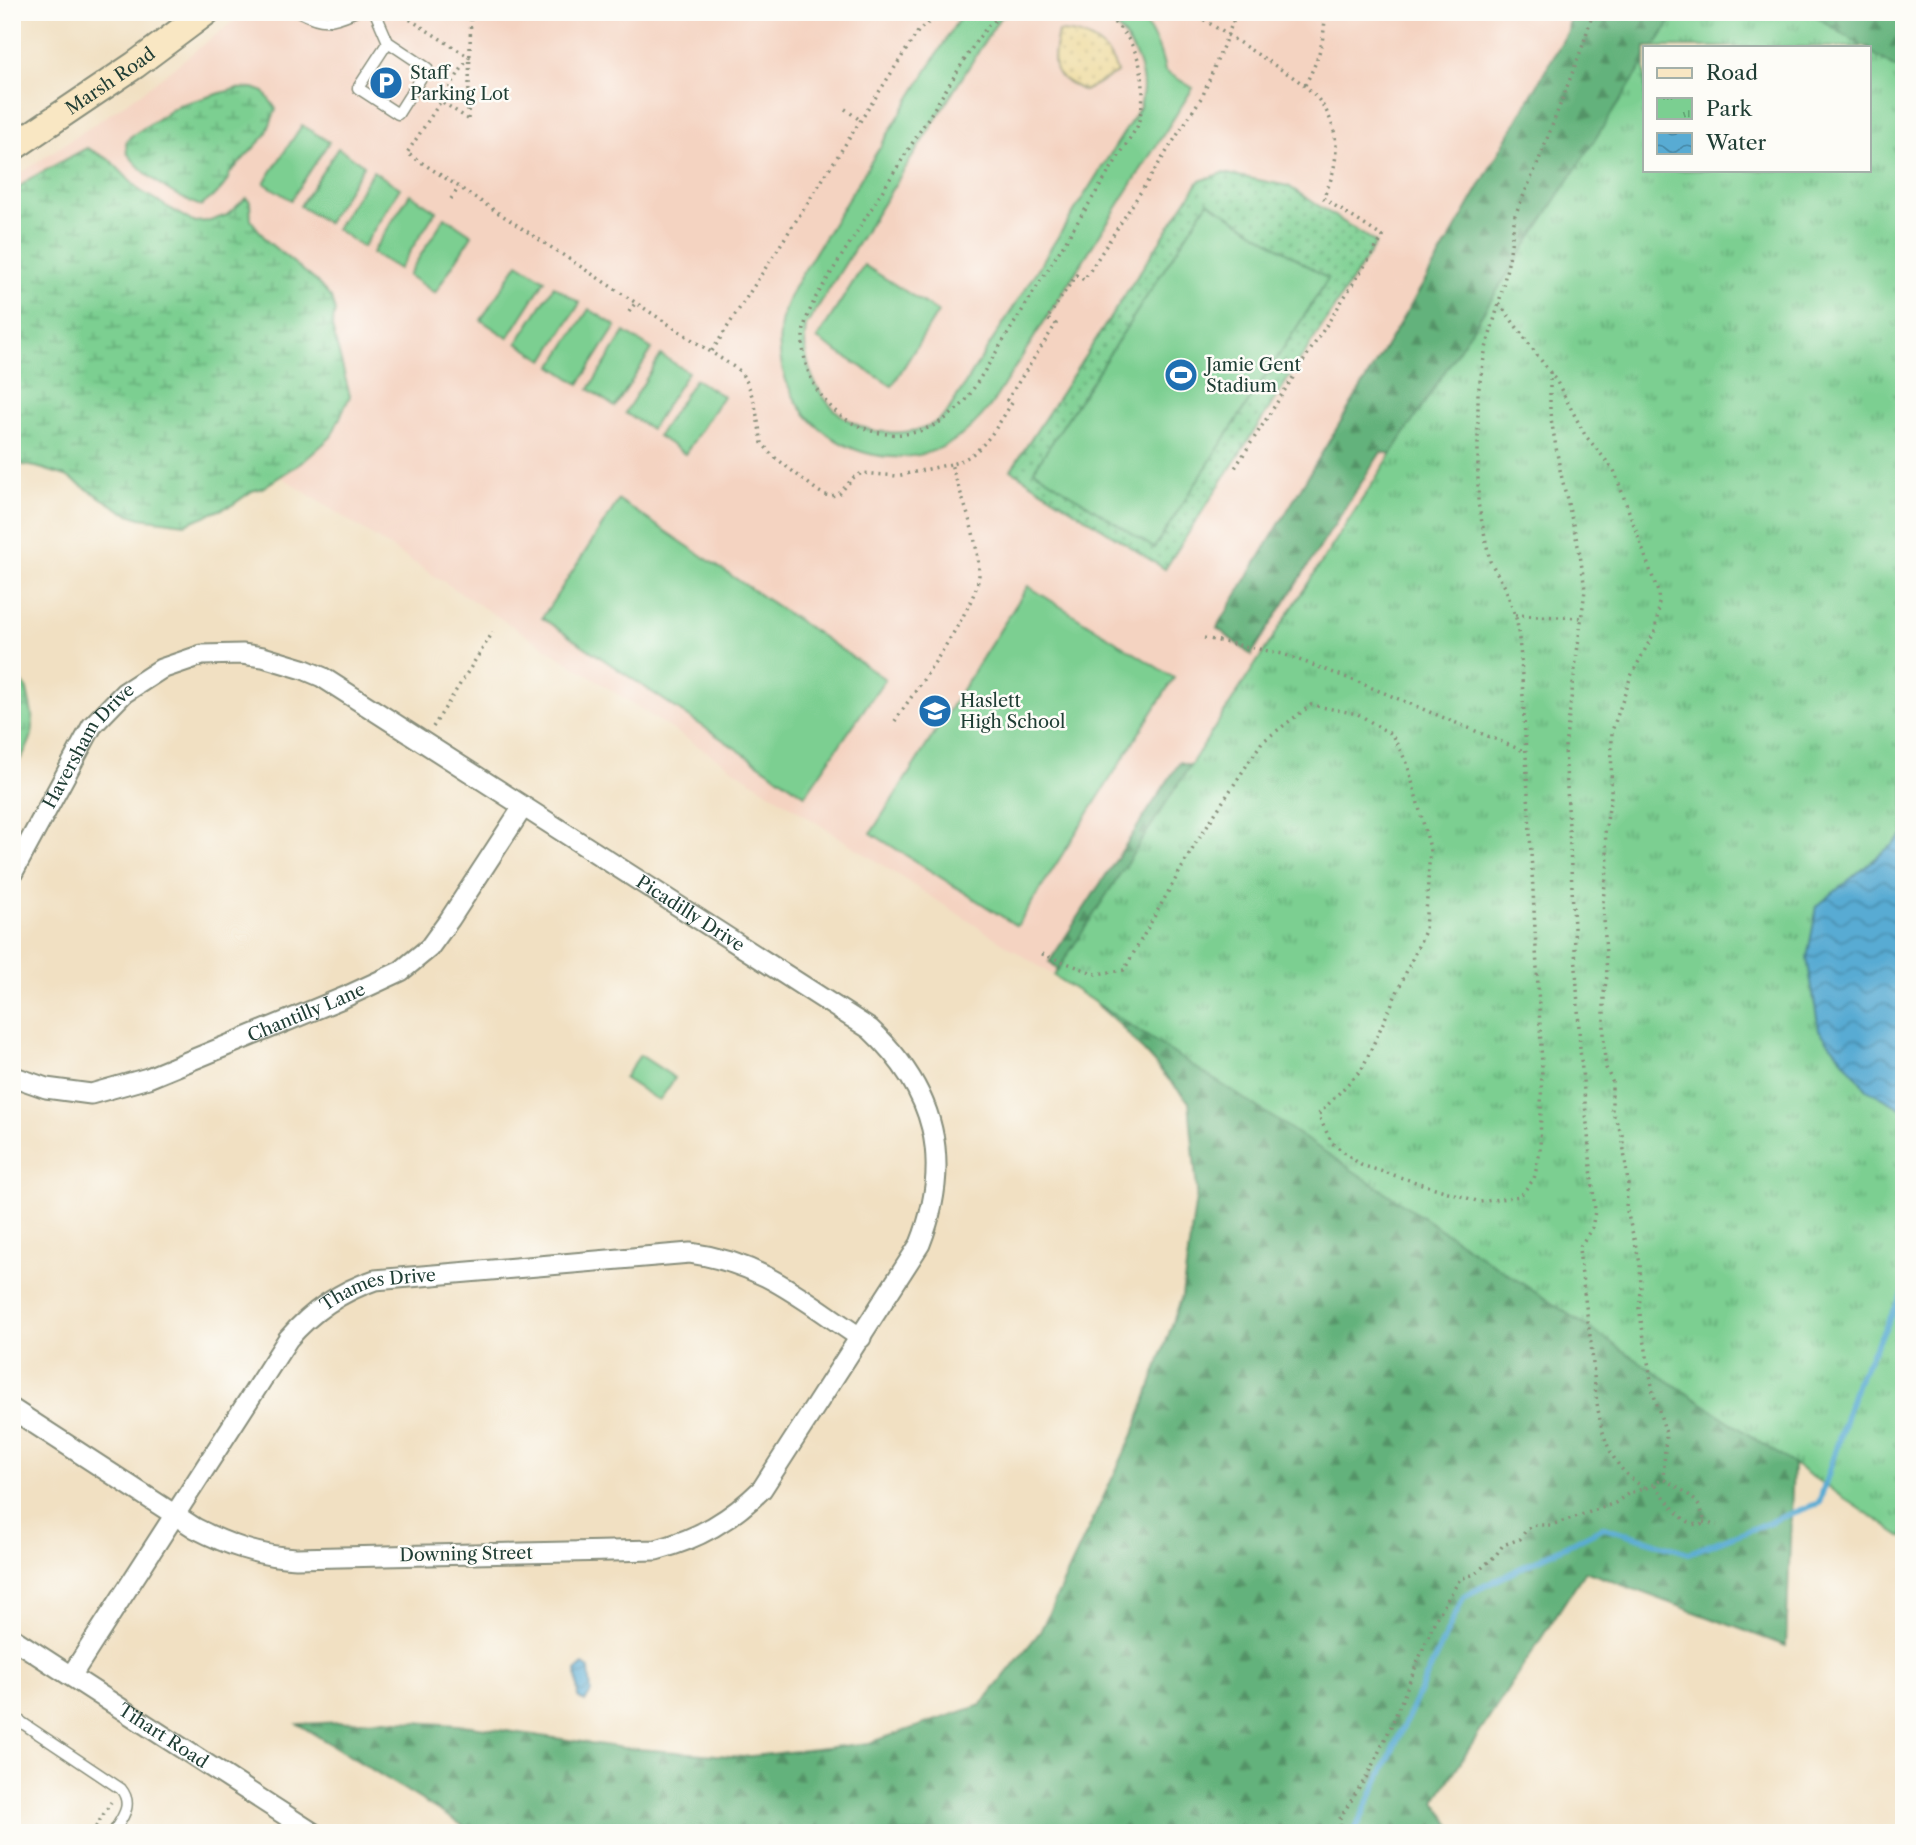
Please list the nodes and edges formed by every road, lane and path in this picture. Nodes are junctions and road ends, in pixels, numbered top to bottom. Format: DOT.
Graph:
graph roads {
  1 [pos="206,12"];
  2 [pos="300,12"];
  3 [pos="354,12"];
  4 [pos="375,12"];
  5 [pos="398,12"];
  6 [pos="471,12"];
  7 [pos="931,12"];
  8 [pos="942,12"];
  9 [pos="1000,12"];
  10 [pos="1006,12"];
  11 [pos="1100,12"];
  12 [pos="1192,12"];
  13 [pos="1237,12"];
  14 [pos="1325,12"];
  15 [pos="1593,12"];
  16 [pos="932,20"];
  17 [pos="993,22"];
  18 [pos="1227,35"];
  19 [pos="387,42"];
  20 [pos="469,57"];
  21 [pos="1304,85"];
  22 [pos="441,101"];
  23 [pos="845,110"];
  24 [pos="860,120"];
  25 [pos="12,148"];
  26 [pos="459,187"];
  27 [pos="451,199"];
  28 [pos="636,302"];
  29 [pos="1499,303"];
  30 [pos="629,312"];
  31 [pos="711,351"];
  32 [pos="1550,371"];
  33 [pos="951,464"];
  34 [pos="1233,471"];
  35 [pos="1515,615"];
  36 [pos="1581,618"];
  37 [pos="493,632"];
  38 [pos="1204,638"];
  39 [pos="202,655"];
  40 [pos="895,721"];
  41 [pos="424,741"];
  42 [pos="1526,752"];
  43 [pos="523,807"];
  44 [pos="12,874"];
  45 [pos="1042,954"];
  46 [pos="12,1076"];
  47 [pos="861,1338"];
  48 [pos="12,1409"];
  49 [pos="1662,1479"];
  50 [pos="1654,1485"];
  51 [pos="1646,1488"];
  52 [pos="174,1515"];
  53 [pos="1703,1522"];
  54 [pos="1717,1525"];
  55 [pos="12,1638"];
  56 [pos="71,1675"];
  57 [pos="12,1716"];
  58 [pos="112,1801"];
  59 [pos="92,1833"];
  60 [pos="113,1833"];
  61 [pos="313,1833"];
  62 [pos="1342,1833"];
  1 -- 25 [label="main road, Marsh Road"];
  2 -- 3 [label="lane"];
  4 -- 19 [label="lane"];
  5 -- 20 [label="path"];
  6 -- 20 [label="path"];
  7 -- 16 [label="path"];
  8 -- 16 [label="path"];
  9 -- 17 [label="path"];
  10 -- 17 [label="path"];
  11 -- 17 [label="path"];
  12 -- 18 [label="path"];
  13 -- 18 [label="path"];
  14 -- 21 [label="path"];
  15 -- 29 [label="path"];
  16 -- 24 [label="path"];
  18 -- 21 [label="path"];
  18 -- 33 [label="path"];
  19 -- 19 [label="lane"];
  20 -- 22 [label="path"];
  20 -- 22 [label="path"];
  21 -- 34 [label="path"];
  22 -- 26 [label="path"];
  23 -- 24 [label="path"];
  24 -- 31 [label="path"];
  26 -- 27 [label="path"];
  26 -- 28 [label="path"];
  28 -- 30 [label="path"];
  28 -- 31 [label="path"];
  29 -- 32 [label="path"];
  29 -- 35 [label="path"];
  31 -- 33 [label="path"];
  32 -- 36 [label="path"];
  32 -- 49 [label="path"];
  33 -- 40 [label="path"];
  35 -- 36 [label="path"];
  35 -- 42 [label="path"];
  36 -- 51 [label="path"];
  37 -- 41 [label="path"];
  38 -- 42 [label="path"];
  39 -- 41 [label="street, Picadilly Drive"];
  39 -- 44 [label="street, Haversham Drive"];
  41 -- 43 [label="street, Picadilly Drive"];
  42 -- 45 [label="path"];
  43 -- 46 [label="street, Chantilly Lane"];
  43 -- 47 [label="street, Picadilly Drive"];
  47 -- 52 [label="street, Downing Street"];
  47 -- 52 [label="street, Thames Drive"];
  48 -- 52 [label="street, Downing Street"];
  49 -- 50 [label="path"];
  49 -- 53 [label="path"];
  50 -- 51 [label="path"];
  50 -- 53 [label="path"];
  51 -- 62 [label="path"];
  52 -- 56 [label="street, Thames Drive"];
  53 -- 54 [label="path"];
  55 -- 56 [label="street, Tihart Road"];
  56 -- 61 [label="street, Tihart Road"];
  57 -- 60 [label="lane"];
  58 -- 59 [label="path"];
}
